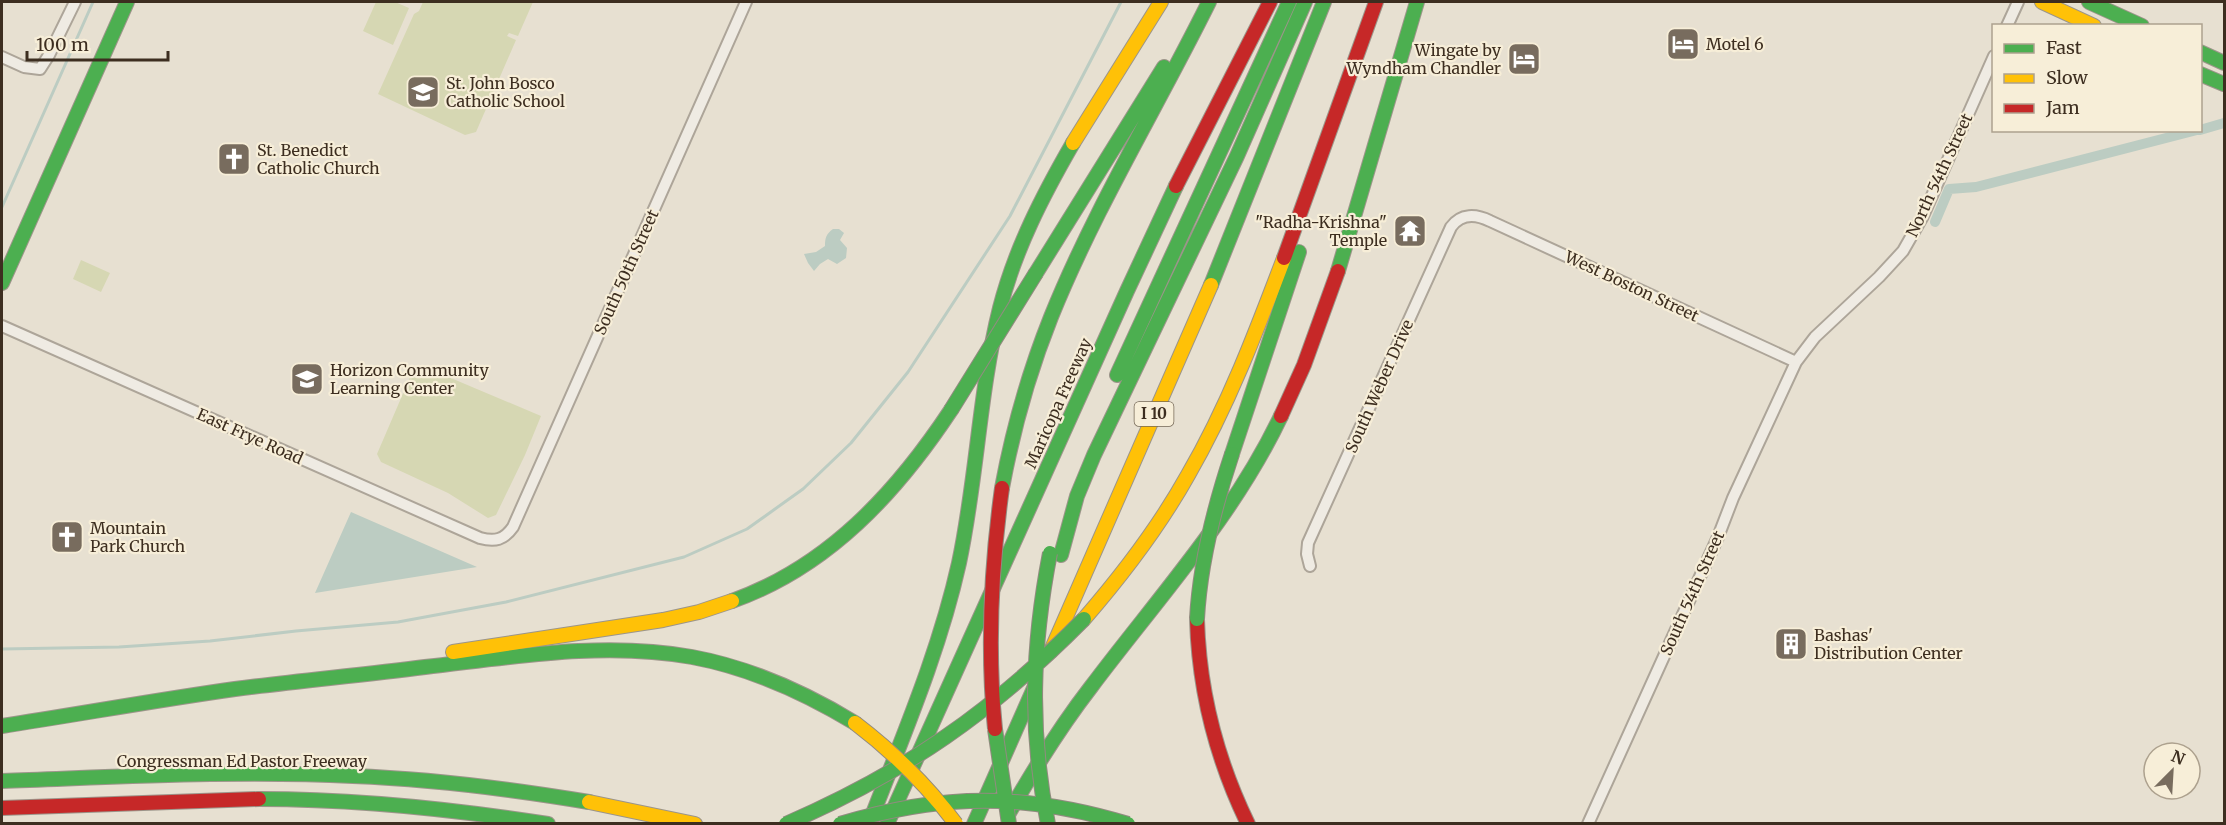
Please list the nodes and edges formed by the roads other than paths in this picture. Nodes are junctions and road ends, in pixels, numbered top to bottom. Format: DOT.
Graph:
graph roads {
  1 [pos="75,2"];
  2 [pos="127,2"];
  3 [pos="746,2"];
  4 [pos="1161,2"];
  5 [pos="1207,2"];
  6 [pos="1270,2"];
  7 [pos="1288,2"];
  8 [pos="1305,2"];
  9 [pos="1324,2"];
  10 [pos="1376,2"];
  11 [pos="1417,2"];
  12 [pos="2018,2"];
  13 [pos="2042,2"];
  14 [pos="2089,2"];
  15 [pos="2008,24"];
  16 [pos="2090,24"];
  17 [pos="2138,24"];
  18 [pos="1362,43"];
  19 [pos="2202,53"];
  20 [pos="2,57"];
  21 [pos="1992,61"];
  22 [pos="2224,63"];
  23 [pos="2202,73"];
  24 [pos="2224,73"];
  25 [pos="2202,74"];
  26 [pos="2224,84"];
  27 [pos="1467,216"];
  28 [pos="2,283"];
  29 [pos="2,327"];
  30 [pos="1796,362"];
  31 [pos="500,540"];
  32 [pos="1310,566"];
  33 [pos="270,685"];
  34 [pos="2,726"];
  35 [pos="2,781"];
  36 [pos="2,808"];
  37 [pos="548,824"];
  38 [pos="695,824"];
  39 [pos="786,824"];
  40 [pos="840,824"];
  41 [pos="869,824"];
  42 [pos="887,824"];
  43 [pos="956,824"];
  44 [pos="974,824"];
  45 [pos="1004,824"];
  46 [pos="1009,824"];
  47 [pos="1048,824"];
  48 [pos="1059,824"];
  49 [pos="1128,824"];
  50 [pos="1248,824"];
  51 [pos="1588,824"];
  1 -- 20 [label="street"];
  2 -- 28 [label="main road"];
  3 -- 31 [label="street, South 50th Street"];
  4 -- 41 [label="main road"];
  5 -- 33 [label="main road, bridge"];
  5 -- 46 [label="main road, bridge"];
  6 -- 42 [label="main road, Maricopa Freeway, bridge"];
  7 -- 47 [label="main road, bridge"];
  8 -- 48 [label="main road, bridge"];
  9 -- 44 [label="main road, I 10"];
  10 -- 18 [label="main road"];
  11 -- 45 [label="main road"];
  12 -- 15 [label="street"];
  13 -- 16 [label="main road"];
  14 -- 17 [label="main road"];
  18 -- 39 [label="main road, bridge"];
  18 -- 50 [label="main road, bridge"];
  19 -- 22 [label="main road"];
  21 -- 30 [label="street, North 54th Street"];
  23 -- 24 [label="main road"];
  25 -- 26 [label="main road"];
  27 -- 30 [label="street, West Boston Street"];
  27 -- 32 [label="street, South Weber Drive"];
  29 -- 31 [label="street, East Frye Road"];
  30 -- 51 [label="street, South 54th Street"];
  33 -- 34 [label="main road"];
  33 -- 43 [label="main road, bridge"];
  35 -- 38 [label="main road, Congressman Ed Pastor Freeway"];
  36 -- 37 [label="main road"];
  40 -- 49 [label="main road, bridge"];
}
